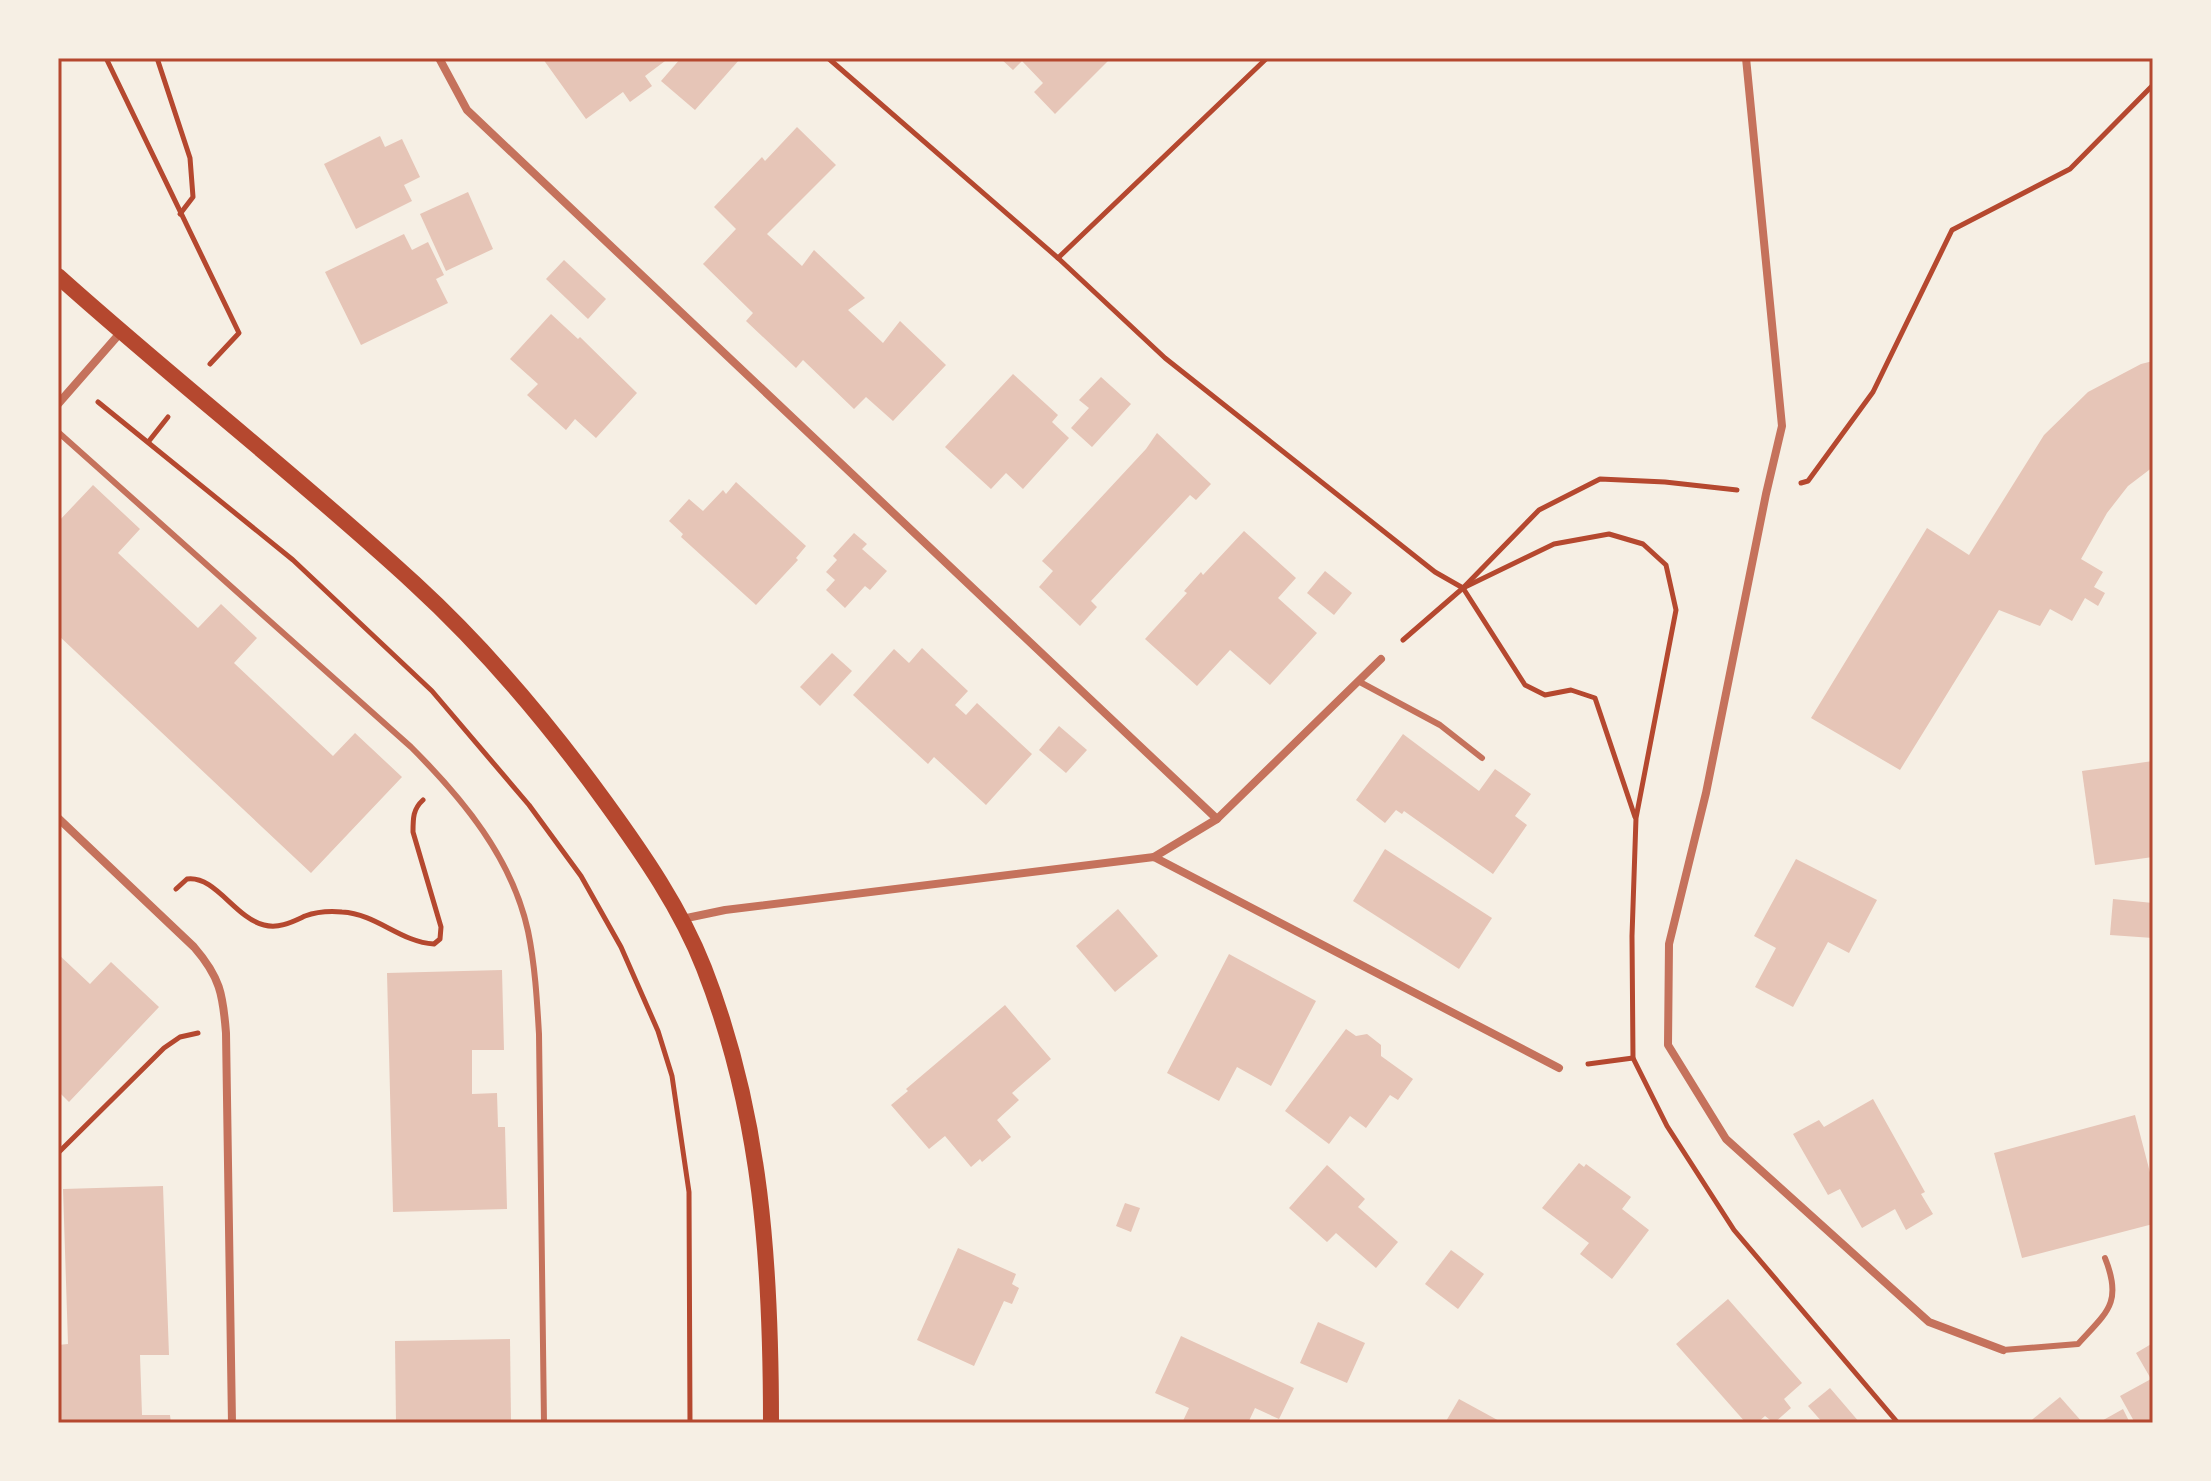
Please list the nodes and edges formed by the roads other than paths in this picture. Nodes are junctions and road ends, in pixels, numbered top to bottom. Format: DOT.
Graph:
graph roads {
  1 [pos="439,58"];
  2 [pos="1746,58"];
  3 [pos="58,276"];
  4 [pos="121,332"];
  5 [pos="58,404"];
  6 [pos="58,432"];
  7 [pos="1381,659"];
  8 [pos="1358,681"];
  9 [pos="1482,758"];
  10 [pos="58,818"];
  11 [pos="1217,819"];
  12 [pos="1154,857"];
  13 [pos="681,919"];
  14 [pos="1559,1068"];
  15 [pos="2105,1258"];
  16 [pos="2003,1350"];
  17 [pos="232,1423"];
  18 [pos="544,1423"];
  19 [pos="771,1423"];
  1 -- 11 [label="street"];
  2 -- 16 [label="street"];
  3 -- 4 [label="main road"];
  4 -- 5 [label="street"];
  4 -- 13 [label="main road"];
  6 -- 18 [label="lane"];
  7 -- 8 [label="street"];
  8 -- 9 [label="lane"];
  8 -- 11 [label="street"];
  10 -- 17 [label="street"];
  11 -- 12 [label="street"];
  12 -- 13 [label="street"];
  12 -- 14 [label="street"];
  13 -- 19 [label="main road"];
  15 -- 16 [label="lane"];
}
